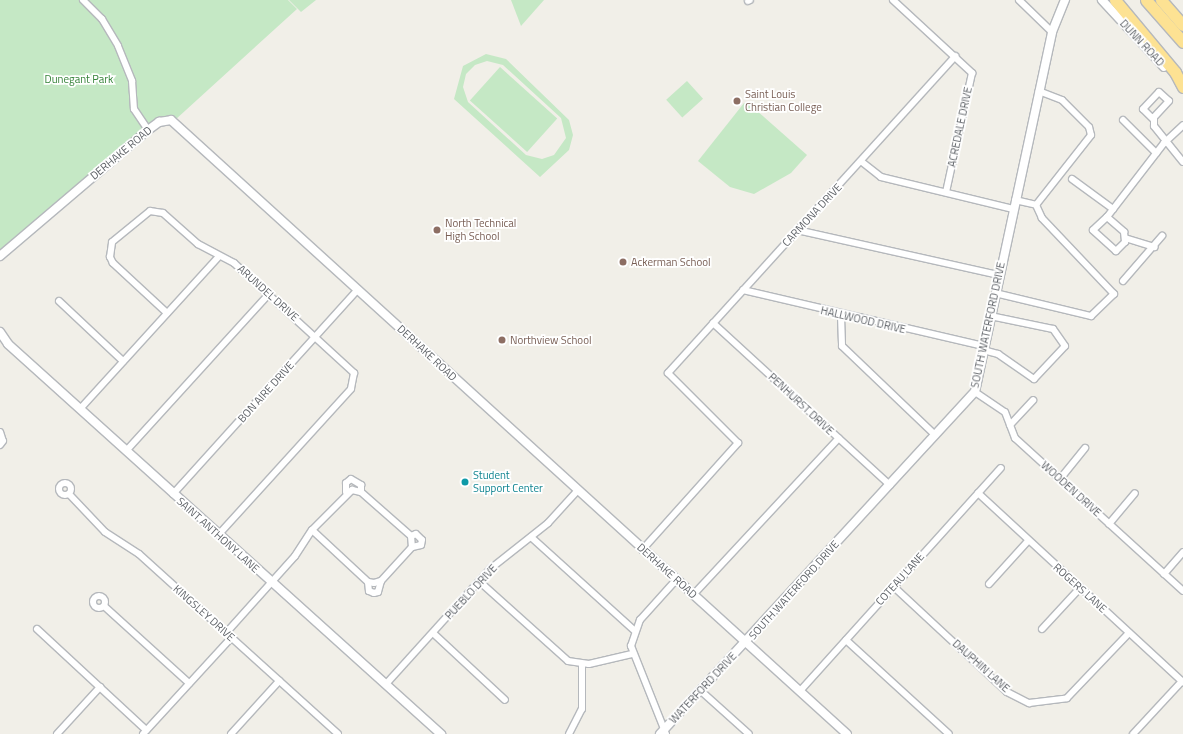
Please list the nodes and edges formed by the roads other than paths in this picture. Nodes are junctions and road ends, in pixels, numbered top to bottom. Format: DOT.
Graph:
graph roads {
  1 [pos="83,0"];
  2 [pos="893,0"];
  3 [pos="1019,0"];
  4 [pos="1064,0"];
  5 [pos="1102,0"];
  6 [pos="1115,0"];
  7 [pos="1146,0"];
  8 [pos="1161,0"];
  9 [pos="1183,25"];
  10 [pos="1052,32"];
  11 [pos="1183,42"];
  12 [pos="955,56"];
  13 [pos="1183,87"];
  14 [pos="1039,90"];
  15 [pos="1153,119"];
  16 [pos="1123,120"];
  17 [pos="1183,125"];
  18 [pos="148,130"];
  19 [pos="1164,143"];
  20 [pos="1156,154"];
  21 [pos="862,162"];
  22 [pos="1183,162"];
  23 [pos="1072,179"];
  24 [pos="946,192"];
  25 [pos="1015,200"];
  26 [pos="1036,205"];
  27 [pos="1013,209"];
  28 [pos="1113,209"];
  29 [pos="1107,217"];
  30 [pos="797,230"];
  31 [pos="1162,236"];
  32 [pos="1125,238"];
  33 [pos="1155,247"];
  34 [pos="0,256"];
  35 [pos="219,256"];
  36 [pos="999,275"];
  37 [pos="1123,281"];
  38 [pos="358,289"];
  39 [pos="742,290"];
  40 [pos="995,292"];
  41 [pos="269,294"];
  42 [pos="59,301"];
  43 [pos="167,312"];
  44 [pos="841,316"];
  45 [pos="990,316"];
  46 [pos="713,322"];
  47 [pos="0,332"];
  48 [pos="316,336"];
  49 [pos="984,348"];
  50 [pos="123,360"];
  51 [pos="975,392"];
  52 [pos="1033,400"];
  53 [pos="80,409"];
  54 [pos="1010,425"];
  55 [pos="0,432"];
  56 [pos="935,435"];
  57 [pos="839,438"];
  58 [pos="0,445"];
  59 [pos="1085,448"];
  60 [pos="126,452"];
  61 [pos="1001,468"];
  62 [pos="1060,479"];
  63 [pos="890,485"];
  64 [pos="578,490"];
  65 [pos="349,491"];
  66 [pos="361,492"];
  67 [pos="978,493"];
  68 [pos="1135,493"];
  69 [pos="69,494"];
  70 [pos="173,494"];
  71 [pos="1109,524"];
  72 [pos="312,530"];
  73 [pos="218,535"];
  74 [pos="411,536"];
  75 [pos="531,537"];
  76 [pos="1028,541"];
  77 [pos="412,547"];
  78 [pos="642,550"];
  79 [pos="1183,552"];
  80 [pos="1164,574"];
  81 [pos="676,580"];
  82 [pos="381,581"];
  83 [pos="368,582"];
  84 [pos="480,582"];
  85 [pos="272,583"];
  86 [pos="989,584"];
  87 [pos="894,587"];
  88 [pos="1080,588"];
  89 [pos="1183,591"];
  90 [pos="693,595"];
  91 [pos="104,606"];
  92 [pos="37,629"];
  93 [pos="1042,629"];
  94 [pos="634,630"];
  95 [pos="226,633"];
  96 [pos="433,633"];
  97 [pos="1129,633"];
  98 [pos="231,638"];
  99 [pos="846,640"];
  100 [pos="746,643"];
  101 [pos="632,654"];
  102 [pos="582,664"];
  103 [pos="279,681"];
  104 [pos="1182,682"];
  105 [pos="189,683"];
  106 [pos="386,684"];
  107 [pos="100,687"];
  108 [pos="800,690"];
  109 [pos="701,691"];
  110 [pos="505,700"];
  111 [pos="145,732"];
  112 [pos="663,732"];
  113 [pos="57,734"];
  114 [pos="232,734"];
  115 [pos="338,734"];
  116 [pos="441,734"];
  117 [pos="569,734"];
  118 [pos="749,734"];
  119 [pos="847,734"];
  120 [pos="950,734"];
  121 [pos="1133,734"];
  1 -- 18 [label="street"];
  2 -- 12 [label="street, ACREDALE DRIVE"];
  3 -- 10 [label="street"];
  4 -- 10 [label="street, SOUTH WATERFORD DRIVE"];
  5 -- 13 [label="street, DUNN ROAD"];
  6 -- 13 [label="highway"];
  7 -- 11 [label="highway"];
  8 -- 9 [label="highway"];
  10 -- 14 [label="street, SOUTH WATERFORD DRIVE"];
  12 -- 21 [label="street, CARMONA DRIVE"];
  12 -- 24 [label="street, ACREDALE DRIVE"];
  14 -- 25 [label="street, SOUTH WATERFORD DRIVE"];
  14 -- 26 [label="street"];
  15 -- 19 [label="street"];
  16 -- 20 [label="street"];
  17 -- 19 [label="street"];
  18 -- 34 [label="street, DERHAKE ROAD"];
  18 -- 38 [label="street, DERHAKE ROAD"];
  19 -- 20 [label="street"];
  19 -- 22 [label="street"];
  20 -- 28 [label="street"];
  21 -- 24 [label="street"];
  21 -- 30 [label="street, CARMONA DRIVE"];
  23 -- 28 [label="street"];
  24 -- 27 [label="street"];
  25 -- 26 [label="street"];
  25 -- 27 [label="street, SOUTH WATERFORD DRIVE"];
  26 -- 40 [label="street"];
  27 -- 36 [label="street, SOUTH WATERFORD DRIVE"];
  28 -- 29 [label="street"];
  29 -- 32 [label="street"];
  29 -- 32 [label="street"];
  30 -- 36 [label="street"];
  30 -- 39 [label="street, CARMONA DRIVE"];
  31 -- 33 [label="street"];
  32 -- 33 [label="street"];
  33 -- 37 [label="street"];
  35 -- 41 [label="street, ARUNDEL DRIVE"];
  35 -- 43 [label="street"];
  35 -- 43 [label="street, ARUNDEL DRIVE"];
  36 -- 40 [label="street, SOUTH WATERFORD DRIVE"];
  38 -- 48 [label="street, BON AIRE DRIVE"];
  38 -- 64 [label="street, DERHAKE ROAD"];
  39 -- 44 [label="street, HALLWOOD DRIVE"];
  39 -- 46 [label="street, CARMONA DRIVE"];
  40 -- 45 [label="street, SOUTH WATERFORD DRIVE"];
  41 -- 48 [label="street, ARUNDEL DRIVE"];
  41 -- 60 [label="street"];
  42 -- 50 [label="street"];
  43 -- 50 [label="street"];
  44 -- 49 [label="street, HALLWOOD DRIVE"];
  44 -- 56 [label="street"];
  45 -- 49 [label="street, SOUTH WATERFORD DRIVE"];
  45 -- 49 [label="street, HALLWOOD DRIVE"];
  46 -- 57 [label="street, PENHURST DRIVE"];
  46 -- 78 [label="street, CARMONA DRIVE"];
  47 -- 53 [label="street, SAINT ANTHONY LANE"];
  48 -- 70 [label="street, BON AIRE DRIVE"];
  48 -- 73 [label="street, ARUNDEL DRIVE"];
  49 -- 51 [label="street, SOUTH WATERFORD DRIVE"];
  50 -- 53 [label="street"];
  51 -- 54 [label="street, WOODEN DRIVE"];
  51 -- 56 [label="street, SOUTH WATERFORD DRIVE"];
  52 -- 54 [label="street"];
  53 -- 60 [label="street, SAINT ANTHONY LANE"];
  54 -- 62 [label="street, WOODEN DRIVE"];
  55 -- 58 [label="street"];
  56 -- 63 [label="street, SOUTH WATERFORD DRIVE"];
  57 -- 63 [label="street, PENHURST DRIVE"];
  57 -- 90 [label="street"];
  59 -- 62 [label="street"];
  60 -- 70 [label="street, SAINT ANTHONY LANE"];
  61 -- 67 [label="street, COTEAU LANE"];
  62 -- 71 [label="street, WOODEN DRIVE"];
  63 -- 100 [label="street, SOUTH WATERFORD DRIVE"];
  64 -- 75 [label="street, PUEBLO DRIVE"];
  64 -- 78 [label="street, DERHAKE ROAD"];
  65 -- 66 [label="street"];
  65 -- 66 [label="street"];
  65 -- 72 [label="street"];
  66 -- 74 [label="street"];
  67 -- 76 [label="street, ROGERS LANE"];
  67 -- 87 [label="street, COTEAU LANE"];
  68 -- 71 [label="street"];
  69 -- 95 [label="street, KINGSLEY DRIVE"];
  70 -- 73 [label="street, SAINT ANTHONY LANE"];
  71 -- 80 [label="street, WOODEN DRIVE"];
  72 -- 83 [label="street"];
  72 -- 85 [label="street"];
  73 -- 85 [label="street, SAINT ANTHONY LANE"];
  74 -- 77 [label="street"];
  74 -- 77 [label="street"];
  75 -- 84 [label="street, PUEBLO DRIVE"];
  75 -- 94 [label="street"];
  76 -- 86 [label="street"];
  76 -- 88 [label="street, ROGERS LANE"];
  77 -- 82 [label="street"];
  78 -- 81 [label="street, DERHAKE ROAD"];
  79 -- 80 [label="street"];
  80 -- 89 [label="street, WOODEN DRIVE"];
  81 -- 90 [label="street, DERHAKE ROAD"];
  81 -- 94 [label="street"];
  82 -- 83 [label="street"];
  82 -- 83 [label="street"];
  84 -- 96 [label="street, PUEBLO DRIVE"];
  84 -- 102 [label="street"];
  85 -- 95 [label="street"];
  85 -- 106 [label="street, SAINT ANTHONY LANE"];
  87 -- 97 [label="street, DAUPHIN LANE"];
  87 -- 99 [label="street, COTEAU LANE"];
  88 -- 93 [label="street"];
  88 -- 97 [label="street, ROGERS LANE"];
  90 -- 100 [label="street, DERHAKE ROAD"];
  91 -- 105 [label="street"];
  92 -- 107 [label="street"];
  94 -- 101 [label="street"];
  95 -- 98 [label="street, KINGSLEY DRIVE"];
  96 -- 106 [label="street, PUEBLO DRIVE"];
  96 -- 110 [label="street"];
  97 -- 104 [label="street, ROGERS LANE"];
  98 -- 103 [label="street, KINGSLEY DRIVE"];
  98 -- 105 [label="street"];
  99 -- 108 [label="street, COTEAU LANE"];
  99 -- 120 [label="street"];
  100 -- 108 [label="street, DERHAKE ROAD"];
  100 -- 109 [label="street, WATERFORD DRIVE"];
  101 -- 102 [label="street"];
  101 -- 112 [label="street"];
  102 -- 117 [label="street"];
  103 -- 114 [label="street"];
  103 -- 115 [label="street, KINGSLEY DRIVE"];
  104 -- 121 [label="street"];
  105 -- 111 [label="street"];
  106 -- 116 [label="street, SAINT ANTHONY LANE"];
  107 -- 111 [label="street"];
  107 -- 113 [label="street"];
  108 -- 119 [label="street, DERHAKE ROAD"];
  109 -- 112 [label="street, WATERFORD DRIVE"];
  109 -- 118 [label="street"];
}
